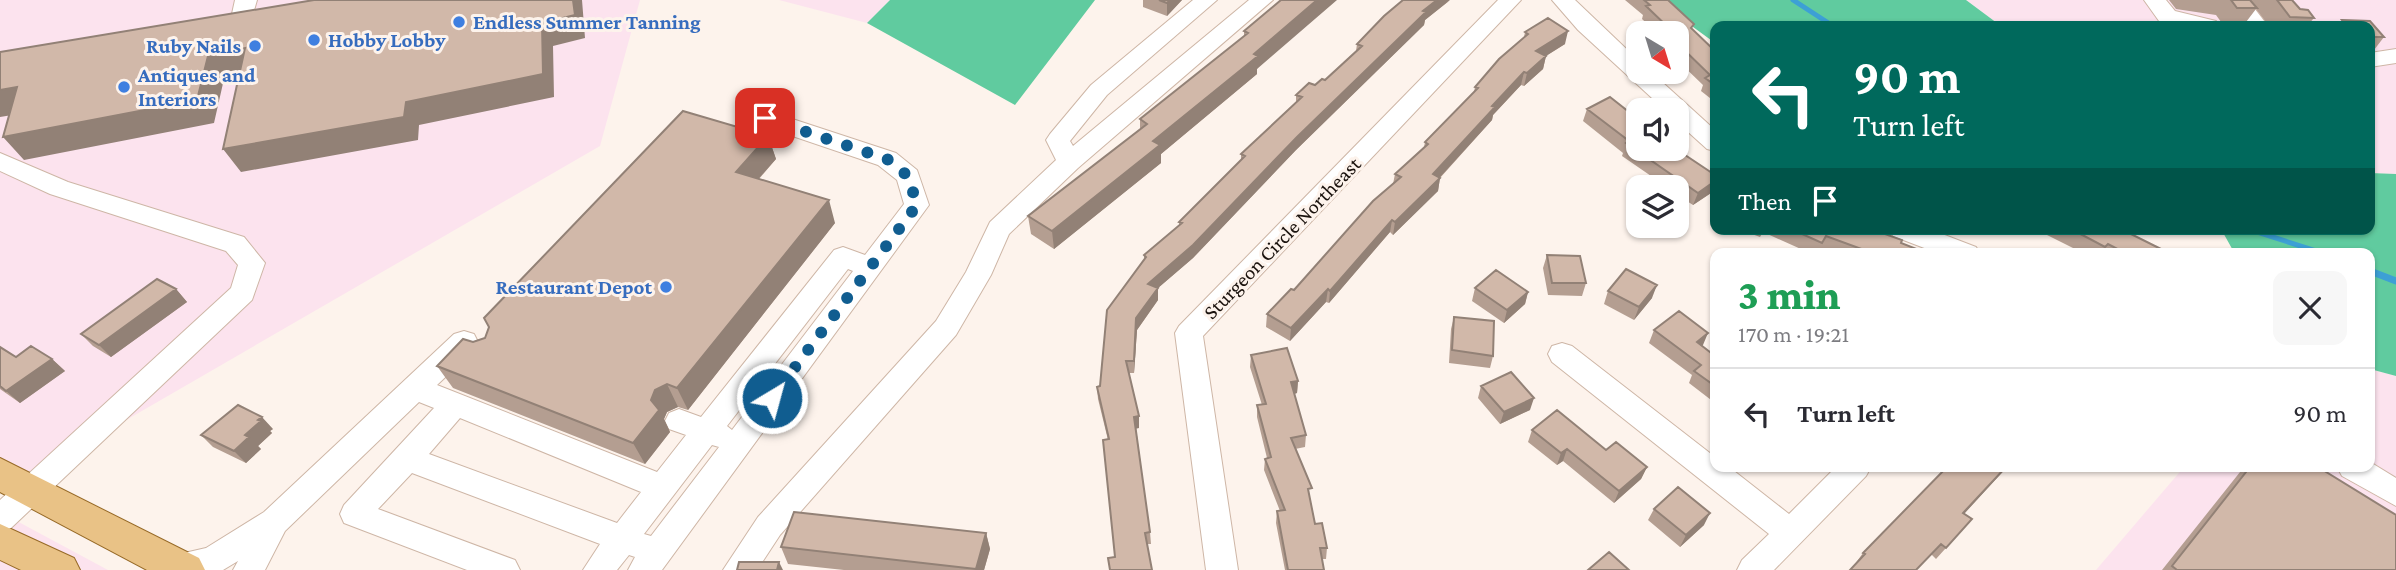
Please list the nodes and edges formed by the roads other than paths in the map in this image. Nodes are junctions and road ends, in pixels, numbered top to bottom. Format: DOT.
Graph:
graph roads {
  1 [pos="246,0"];
  2 [pos="1206,0"];
  3 [pos="1262,0"];
  4 [pos="1510,0"];
  5 [pos="1563,0"];
  6 [pos="2138,0"];
  7 [pos="2196,0"];
  8 [pos="2237,0"];
  9 [pos="2165,14"];
  10 [pos="268,19"];
  11 [pos="2190,21"];
  12 [pos="2212,21"];
  13 [pos="2253,21"];
  14 [pos="241,23"];
  15 [pos="218,27"];
  16 [pos="765,118"];
  17 [pos="1710,138"];
  18 [pos="0,162"];
  19 [pos="1069,163"];
  20 [pos="1918,235"];
  21 [pos="1951,248"];
  22 [pos="870,267"];
  23 [pos="487,352"];
  24 [pos="1562,354"];
  25 [pos="415,388"];
  26 [pos="455,404"];
  27 [pos="679,421"];
  28 [pos="707,431"];
  29 [pos="739,442"];
  30 [pos="407,458"];
  31 [pos="1710,470"];
  32 [pos="1713,472"];
  33 [pos="1851,472"];
  34 [pos="2360,472"];
  35 [pos="17,482"];
  36 [pos="662,487"];
  37 [pos="2396,494"];
  38 [pos="0,519"];
  39 [pos="275,521"];
  40 [pos="1791,533"];
  41 [pos="624,539"];
  42 [pos="0,541"];
  43 [pos="651,561"];
  44 [pos="181,569"];
  45 [pos="60,570"];
  46 [pos="249,570"];
  47 [pos="504,570"];
  48 [pos="599,570"];
  49 [pos="740,570"];
  50 [pos="1222,570"];
  51 [pos="1753,570"];
  1 -- 14 [label="street"];
  2 -- 19 [label="street"];
  3 -- 19 [label="street"];
  4 -- 50 [label="street, Sturgeon Circle Northeast"];
  5 -- 17 [label="street"];
  6 -- 9 [label="street"];
  7 -- 12 [label="street"];
  8 -- 13 [label="street"];
  9 -- 11 [label="street"];
  10 -- 14 [label="street"];
  14 -- 15 [label="street"];
  16 -- 22 [label="street"];
  18 -- 35 [label="street"];
  19 -- 49 [label="street"];
  20 -- 21 [label="street"];
  22 -- 28 [label="street"];
  22 -- 29 [label="street"];
  23 -- 25 [label="street"];
  24 -- 31 [label="street"];
  25 -- 26 [label="street"];
  25 -- 39 [label="street"];
  26 -- 30 [label="street"];
  26 -- 36 [label="street"];
  27 -- 28 [label="street"];
  28 -- 29 [label="street"];
  28 -- 36 [label="street"];
  29 -- 43 [label="street"];
  30 -- 41 [label="street"];
  30 -- 47 [label="street"];
  32 -- 40 [label="street"];
  33 -- 40 [label="street"];
  34 -- 37 [label="street"];
  35 -- 38 [label="street"];
  35 -- 44 [label="main road"];
  36 -- 41 [label="street"];
  39 -- 44 [label="street"];
  39 -- 46 [label="street"];
  40 -- 51 [label="street"];
  41 -- 43 [label="street"];
  41 -- 48 [label="street"];
  42 -- 45 [label="main road"];
}
